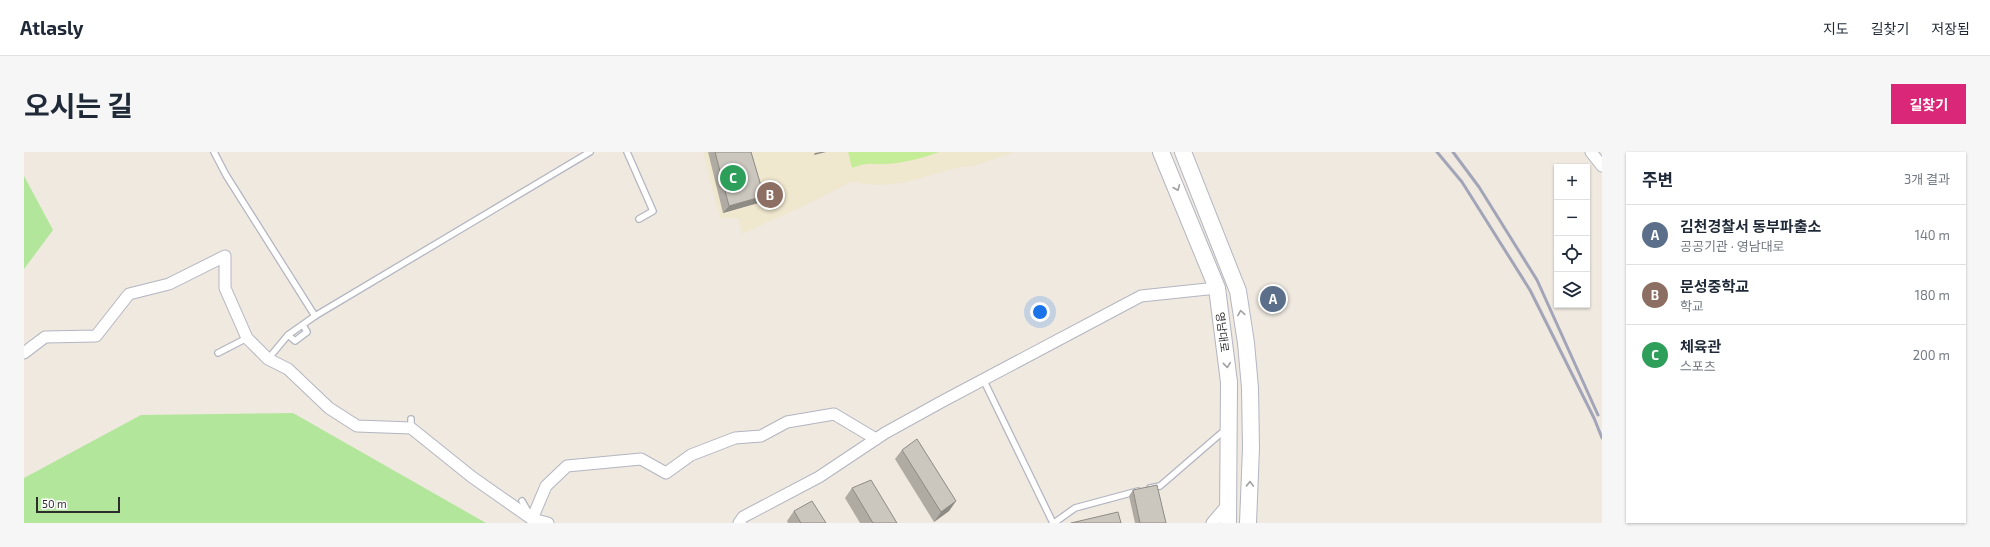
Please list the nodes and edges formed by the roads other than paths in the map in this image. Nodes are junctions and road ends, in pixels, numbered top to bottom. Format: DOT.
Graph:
graph roads {
  1 [pos="214,152"];
  2 [pos="590,152"];
  3 [pos="627,152"];
  4 [pos="1161,152"];
  5 [pos="1183,152"];
  6 [pos="1591,152"];
  7 [pos="1602,166"];
  8 [pos="639,219"];
  9 [pos="1217,288"];
  10 [pos="315,316"];
  11 [pos="303,325"];
  12 [pos="288,335"];
  13 [pos="246,338"];
  14 [pos="24,353"];
  15 [pos="218,353"];
  16 [pos="268,359"];
  17 [pos="983,380"];
  18 [pos="1230,426"];
  19 [pos="876,439"];
  20 [pos="522,501"];
  21 [pos="1229,503"];
  22 [pos="763,507"];
  23 [pos="532,518"];
  24 [pos="548,523"];
  25 [pos="739,523"];
  26 [pos="751,523"];
  27 [pos="1054,523"];
  28 [pos="1212,523"];
  29 [pos="1228,523"];
  30 [pos="1248,523"];
  1 -- 10 [label="lane"];
  2 -- 10 [label="lane"];
  3 -- 8 [label="lane"];
  4 -- 9 [label="main road, 영남대로, one-way"];
  30 -- 5 [label="main road, 영남대로, one-way"];
  6 -- 7 [label="street"];
  9 -- 17 [label="street"];
  9 -- 18 [label="main road, 영남대로, one-way"];
  10 -- 11 [label="lane"];
  11 -- 12 [label="lane"];
  11 -- 12 [label="lane"];
  12 -- 16 [label="lane"];
  13 -- 14 [label="street"];
  13 -- 15 [label="lane"];
  13 -- 16 [label="street"];
  16 -- 23 [label="street"];
  17 -- 19 [label="street"];
  17 -- 27 [label="lane"];
  18 -- 21 [label="main road, 영남대로"];
  18 -- 27 [label="lane"];
  19 -- 22 [label="street"];
  19 -- 23 [label="street"];
  20 -- 23 [label="lane"];
  21 -- 28 [label="street"];
  21 -- 29 [label="main road, 영남대로"];
  22 -- 25 [label="street"];
  22 -- 26 [label="street"];
  23 -- 24 [label="street"];
}
